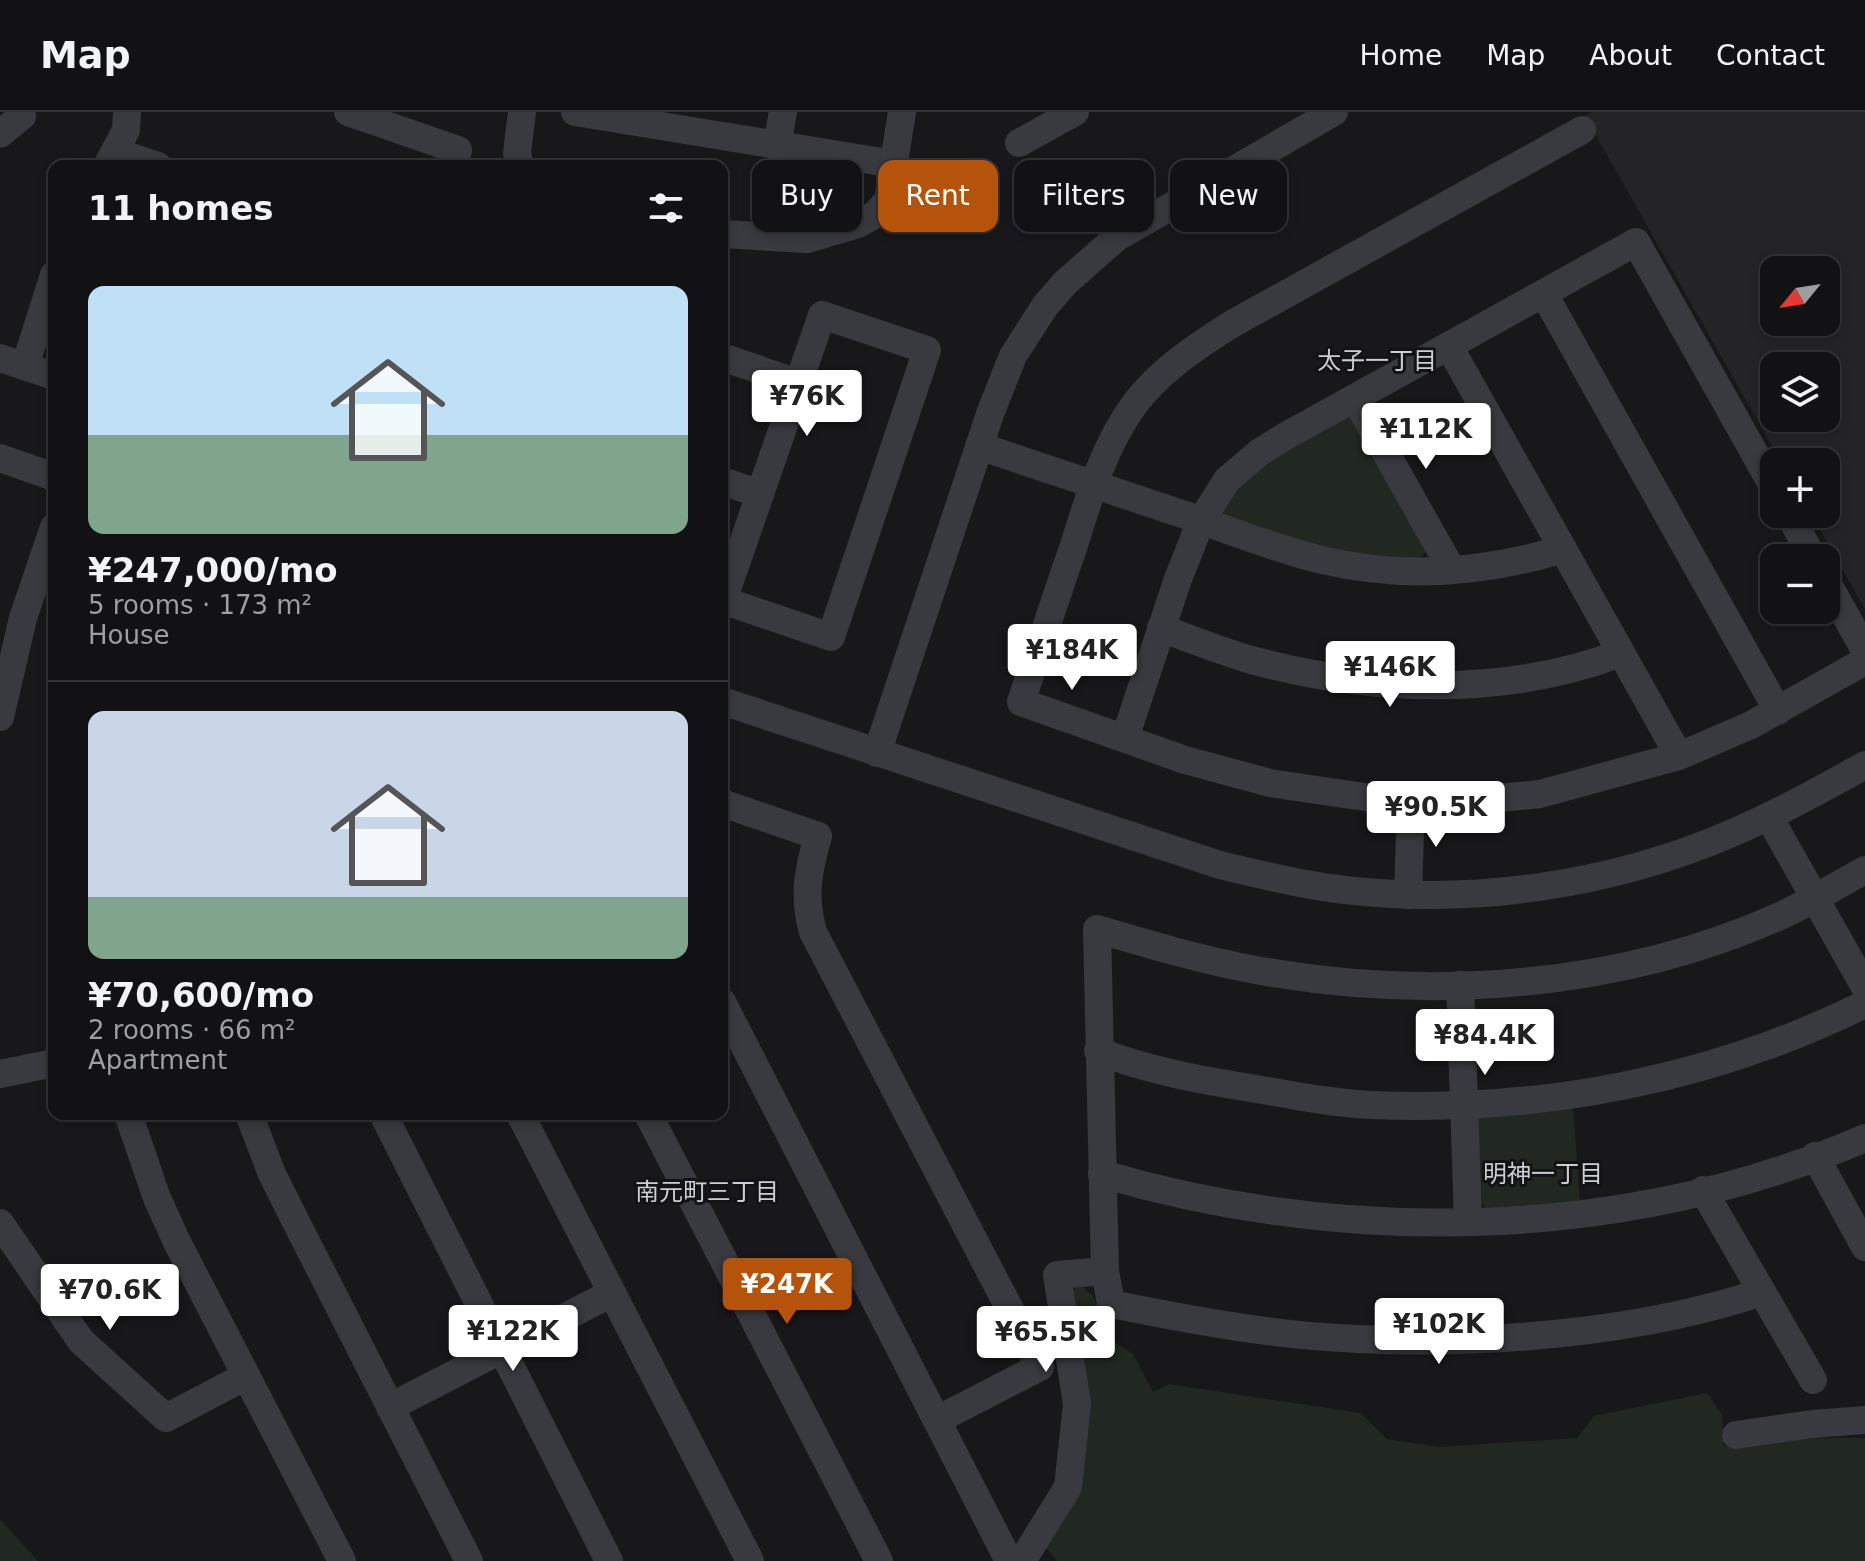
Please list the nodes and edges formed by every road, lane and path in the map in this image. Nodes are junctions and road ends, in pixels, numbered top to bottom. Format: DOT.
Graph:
graph roads {
  1 [pos="127,112"];
  2 [pos="348,112"];
  3 [pos="522,112"];
  4 [pos="575,112"];
  5 [pos="783,112"];
  6 [pos="902,112"];
  7 [pos="1075,112"];
  8 [pos="1334,112"];
  9 [pos="1582,130"];
  10 [pos="1019,143"];
  11 [pos="777,145"];
  12 [pos="112,159"];
  13 [pos="455,160"];
  14 [pos="519,160"];
  15 [pos="895,160"];
  16 [pos="878,161"];
  17 [pos="878,212"];
  18 [pos="728,234"];
  19 [pos="48,287"];
  20 [pos="1544,294"];
  21 [pos="1449,346"];
  22 [pos="728,359"];
  23 [pos="12,362"];
  24 [pos="48,374"];
  25 [pos="798,383"];
  26 [pos="1355,398"];
  27 [pos="979,446"];
  28 [pos="0,458"];
  29 [pos="1760,463"];
  30 [pos="48,475"];
  31 [pos="728,483"];
  32 [pos="1094,484"];
  33 [pos="760,494"];
  34 [pos="1201,521"];
  35 [pos="1563,549"];
  36 [pos="1452,570"];
  37 [pos="46,576"];
  38 [pos="728,586"];
  39 [pos="728,602"];
  40 [pos="1840,606"];
  41 [pos="1161,628"];
  42 [pos="1865,650"];
  43 [pos="1621,653"];
  44 [pos="1865,661"];
  45 [pos="4,676"];
  46 [pos="728,703"];
  47 [pos="1778,711"];
  48 [pos="0,717"];
  49 [pos="1125,738"];
  50 [pos="877,753"];
  51 [pos="1679,756"];
  52 [pos="1865,765"];
  53 [pos="1411,802"];
  54 [pos="728,805"];
  55 [pos="1769,817"];
  56 [pos="1865,870"];
  57 [pos="1408,895"];
  58 [pos="1815,898"];
  59 [pos="1460,985"];
  60 [pos="1865,987"];
  61 [pos="1865,1004"];
  62 [pos="728,1014"];
  63 [pos="1098,1051"];
  64 [pos="48,1064"];
  65 [pos="1,1071"];
  66 [pos="1464,1104"];
  67 [pos="130,1120"];
  68 [pos="251,1120"];
  69 [pos="386,1120"];
  70 [pos="523,1120"];
  71 [pos="651,1120"];
  72 [pos="1865,1138"];
  73 [pos="1815,1156"];
  74 [pos="1102,1174"];
  75 [pos="1703,1190"];
  76 [pos="1468,1221"];
  77 [pos="0,1223"];
  78 [pos="1865,1247"];
  79 [pos="1105,1271"];
  80 [pos="1762,1292"];
  81 [pos="612,1293"];
  82 [pos="502,1350"];
  83 [pos="246,1376"];
  84 [pos="1813,1380"];
  85 [pos="390,1407"];
  86 [pos="937,1420"];
  87 [pos="1865,1420"];
  88 [pos="1736,1435"];
  89 [pos="342,1561"];
  90 [pos="469,1561"];
  91 [pos="609,1561"];
  92 [pos="750,1561"];
  93 [pos="879,1561"];
  94 [pos="1009,1561"];
  95 [pos="1022,1561"];
  1 -- 12 [label="street"];
  2 -- 13 [label="street"];
  3 -- 14 [label="street"];
  4 -- 11 [label="street"];
  5 -- 11 [label="street"];
  6 -- 15 [label="street"];
  7 -- 10 [label="street"];
  8 -- 27 [label="street"];
  9 -- 32 [label="street"];
  11 -- 16 [label="street"];
  17 -- 18 [label="street"];
  19 -- 23 [label="street"];
  20 -- 21 [label="street"];
  20 -- 29 [label="street"];
  20 -- 47 [label="street"];
  21 -- 26 [label="street"];
  21 -- 35 [label="street"];
  22 -- 25 [label="street"];
  23 -- 24 [label="street"];
  25 -- 33 [label="street"];
  25 -- 39 [label="street"];
  26 -- 34 [label="street"];
  26 -- 36 [label="street"];
  27 -- 32 [label="street"];
  27 -- 50 [label="street"];
  28 -- 30 [label="street"];
  31 -- 33 [label="street"];
  32 -- 34 [label="street"];
  32 -- 49 [label="street"];
  33 -- 38 [label="street"];
  34 -- 36 [label="street"];
  34 -- 41 [label="street"];
  35 -- 36 [label="street"];
  35 -- 43 [label="street"];
  37 -- 45 [label="street"];
  40 -- 42 [label="street"];
  41 -- 43 [label="street"];
  41 -- 49 [label="street"];
  43 -- 51 [label="street"];
  44 -- 47 [label="street"];
  45 -- 48 [label="street"];
  46 -- 50 [label="street"];
  47 -- 51 [label="street"];
  49 -- 53 [label="street"];
  50 -- 57 [label="street"];
  51 -- 53 [label="street"];
  52 -- 55 [label="street"];
  53 -- 57 [label="street"];
  54 -- 86 [label="street"];
  55 -- 57 [label="street"];
  55 -- 58 [label="street"];
  56 -- 58 [label="street"];
  58 -- 59 [label="street"];
  58 -- 60 [label="street"];
  59 -- 63 [label="street"];
  59 -- 66 [label="street"];
  61 -- 66 [label="street"];
  62 -- 86 [label="street"];
  63 -- 66 [label="street"];
  63 -- 74 [label="street"];
  64 -- 65 [label="street"];
  66 -- 76 [label="street"];
  67 -- 83 [label="street"];
  68 -- 85 [label="street"];
  69 -- 82 [label="street"];
  70 -- 81 [label="street"];
  71 -- 93 [label="street"];
  72 -- 73 [label="street"];
  73 -- 75 [label="street"];
  73 -- 78 [label="street"];
  74 -- 76 [label="street"];
  74 -- 79 [label="street"];
  75 -- 76 [label="street"];
  75 -- 80 [label="street"];
  77 -- 83 [label="street"];
  79 -- 80 [label="street"];
  79 -- 95 [label="street"];
  80 -- 84 [label="street"];
  81 -- 82 [label="street"];
  81 -- 92 [label="street"];
  82 -- 85 [label="street"];
  82 -- 91 [label="street"];
  83 -- 89 [label="street"];
  85 -- 90 [label="street"];
  86 -- 94 [label="street"];
  87 -- 88 [label="street"];
}
